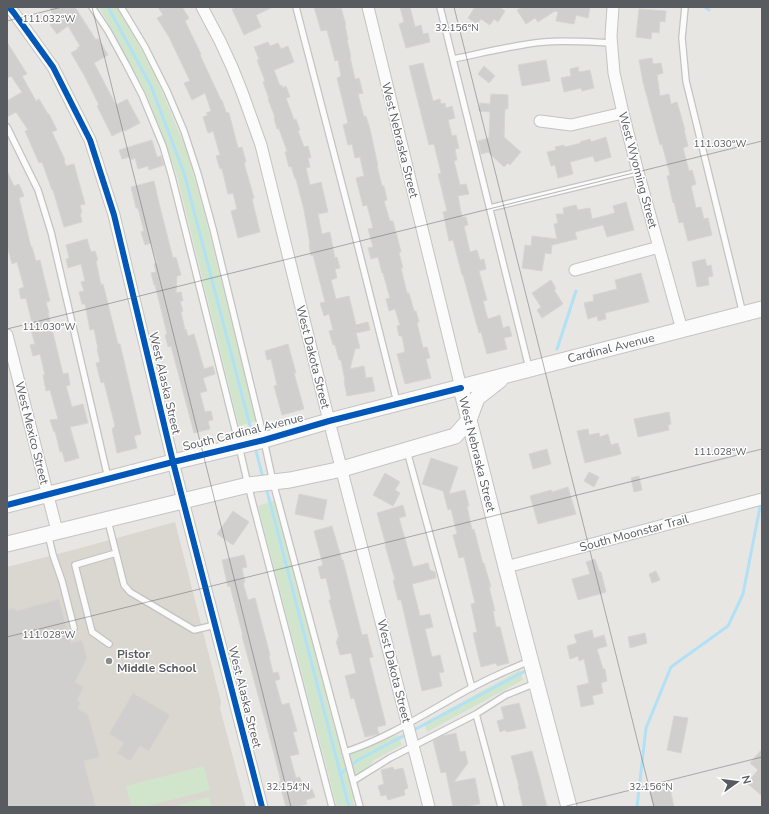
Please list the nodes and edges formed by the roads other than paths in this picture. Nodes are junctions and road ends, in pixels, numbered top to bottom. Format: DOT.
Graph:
graph roads {
  1 [pos="8,7"];
  2 [pos="92,7"];
  3 [pos="121,7"];
  4 [pos="202,7"];
  5 [pos="296,7"];
  6 [pos="368,7"];
  7 [pos="440,7"];
  8 [pos="613,7"];
  9 [pos="685,7"];
  10 [pos="611,43"];
  11 [pos="453,59"];
  12 [pos="623,113"];
  13 [pos="540,121"];
  14 [pos="7,126"];
  15 [pos="638,172"];
  16 [pos="490,208"];
  17 [pos="659,247"];
  18 [pos="575,270"];
  19 [pos="762,309"];
  20 [pos="743,314"];
  21 [pos="682,330"];
  22 [pos="7,335"];
  23 [pos="530,369"];
  24 [pos="506,376"];
  25 [pos="461,388"];
  26 [pos="397,404"];
  27 [pos="469,420"];
  28 [pos="329,421"];
  29 [pos="264,440"];
  30 [pos="239,446"];
  31 [pos="406,450"];
  32 [pos="173,462"];
  33 [pos="342,469"];
  34 [pos="108,478"];
  35 [pos="273,482"];
  36 [pos="248,485"];
  37 [pos="47,495"];
  38 [pos="762,499"];
  39 [pos="183,501"];
  40 [pos="7,505"];
  41 [pos="108,518"];
  42 [pos="52,532"];
  43 [pos="7,544"];
  44 [pos="116,553"];
  45 [pos="506,567"];
  46 [pos="215,625"];
  47 [pos="74,628"];
  48 [pos="109,644"];
  49 [pos="531,661"];
  50 [pos="536,683"];
  51 [pos="472,688"];
  52 [pos="476,714"];
  53 [pos="408,725"];
  54 [pos="413,745"];
  55 [pos="346,752"];
  56 [pos="353,781"];
  57 [pos="262,807"];
  58 [pos="332,807"];
  59 [pos="360,807"];
  60 [pos="429,807"];
  61 [pos="501,807"];
  62 [pos="569,807"];
  1 -- 32 [label="street, West Alaska Street"];
  2 -- 30 [label="lane"];
  3 -- 29 [label="lane"];
  4 -- 28 [label="street, West Dakota Street"];
  5 -- 26 [label="lane"];
  6 -- 25 [label="street, West Nebraska Street"];
  7 -- 11 [label="lane"];
  8 -- 10 [label="street, West Wyoming Street"];
  9 -- 20 [label="lane"];
  10 -- 11 [label="lane"];
  10 -- 12 [label="street, West Wyoming Street"];
  11 -- 16 [label="lane"];
  12 -- 13 [label="street"];
  12 -- 15 [label="street, West Wyoming Street"];
  14 -- 34 [label="lane"];
  15 -- 16 [label="lane"];
  15 -- 17 [label="street, West Wyoming Street"];
  16 -- 23 [label="lane"];
  17 -- 18 [label="street"];
  17 -- 21 [label="street, West Wyoming Street"];
  19 -- 20 [label="main road, Cardinal Avenue"];
  20 -- 21 [label="main road, Cardinal Avenue"];
  21 -- 23 [label="main road, Cardinal Avenue"];
  22 -- 37 [label="street, West Mexico Street"];
  23 -- 24 [label="main road, Cardinal Avenue"];
  24 -- 25 [label="main road, Cardinal Avenue"];
  24 -- 27 [label="main road"];
  25 -- 26 [label="main road, South Cardinal Avenue"];
  25 -- 27 [label="main road, West Nebraska Street"];
  26 -- 28 [label="main road, South Cardinal Avenue"];
  27 -- 31 [label="main road"];
  27 -- 45 [label="main road, West Nebraska Street"];
  28 -- 29 [label="main road, South Cardinal Avenue"];
  28 -- 33 [label="street, West Dakota Street"];
  29 -- 30 [label="main road, South Cardinal Avenue"];
  29 -- 35 [label="lane"];
  30 -- 32 [label="main road, South Cardinal Avenue"];
  30 -- 36 [label="lane"];
  31 -- 33 [label="main road"];
  31 -- 51 [label="lane"];
  32 -- 34 [label="main road, South Cardinal Avenue"];
  32 -- 39 [label="street, West Alaska Street"];
  33 -- 35 [label="main road"];
  33 -- 53 [label="street, West Dakota Street"];
  34 -- 37 [label="main road, South Cardinal Avenue"];
  35 -- 36 [label="main road"];
  35 -- 55 [label="lane"];
  36 -- 39 [label="main road"];
  36 -- 58 [label="lane"];
  37 -- 40 [label="main road, South Cardinal Avenue"];
  37 -- 42 [label="street, West Mexico Street"];
  38 -- 45 [label="street, South Moonstar Trail"];
  39 -- 41 [label="main road"];
  39 -- 46 [label="street, West Alaska Street"];
  41 -- 42 [label="main road"];
  41 -- 44 [label="lane"];
  42 -- 43 [label="main road"];
  42 -- 47 [label="lane"];
  44 -- 46 [label="lane"];
  44 -- 48 [label="lane"];
  45 -- 49 [label="main road, West Nebraska Street"];
  46 -- 57 [label="street, West Alaska Street"];
  49 -- 50 [label="main road, West Nebraska Street"];
  49 -- 51 [label="lane"];
  50 -- 52 [label="lane"];
  50 -- 62 [label="main road, West Nebraska Street"];
  51 -- 53 [label="lane"];
  52 -- 54 [label="lane"];
  52 -- 61 [label="lane"];
  53 -- 54 [label="street, West Dakota Street"];
  53 -- 55 [label="lane"];
  54 -- 56 [label="lane"];
  54 -- 60 [label="street, West Dakota Street"];
  55 -- 56 [label="lane"];
  56 -- 59 [label="lane"];
}
